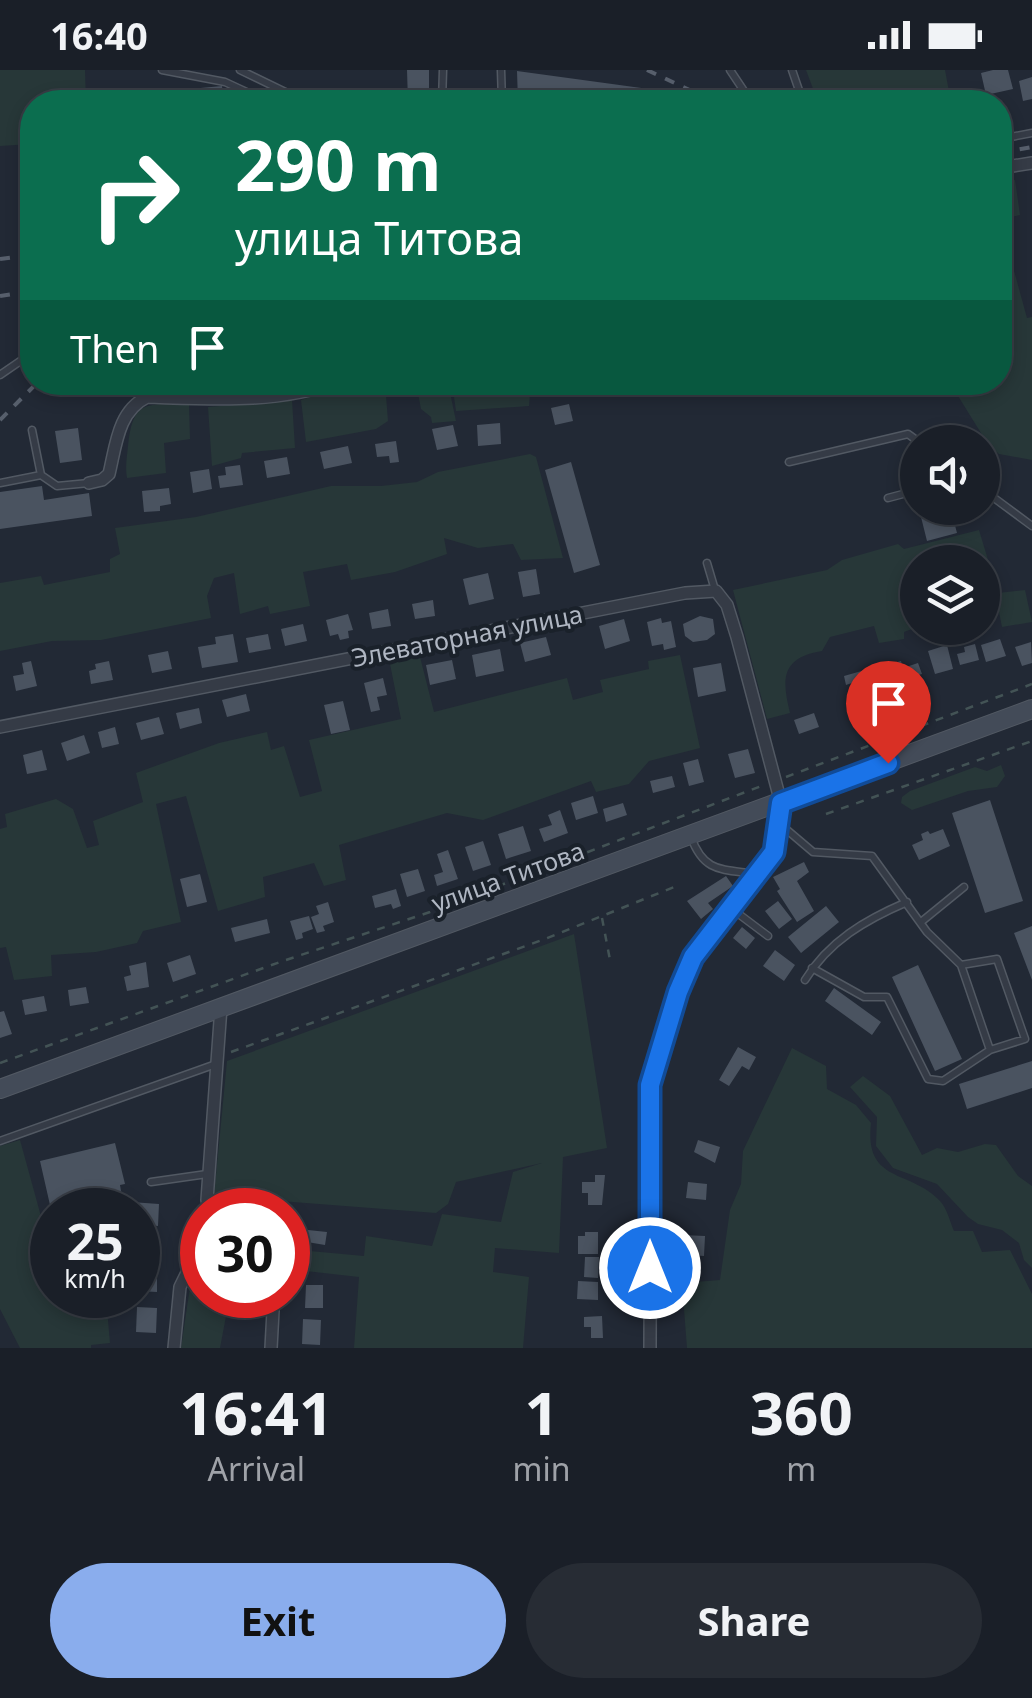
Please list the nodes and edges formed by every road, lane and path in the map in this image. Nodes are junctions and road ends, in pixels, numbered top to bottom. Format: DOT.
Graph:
graph roads {
  1 [pos="162,70"];
  2 [pos="240,70"];
  3 [pos="242,90"];
  4 [pos="281,90"];
  5 [pos="282,395"];
  6 [pos="32,430"];
  7 [pos="900,436"];
  8 [pos="789,462"];
  9 [pos="41,474"];
  10 [pos="88,482"];
  11 [pos="0,484"];
  12 [pos="900,495"];
  13 [pos="888,498"];
  14 [pos="1000,503"];
  15 [pos="1032,526"];
  16 [pos="707,564"];
  17 [pos="716,591"];
  18 [pos="1032,684"];
  19 [pos="1032,710"];
  20 [pos="0,728"];
  21 [pos="1032,740"];
  22 [pos="775,781"];
  23 [pos="781,803"];
  24 [pos="826,814"];
  25 [pos="780,824"];
  26 [pos="691,836"];
  27 [pos="759,874"];
  28 [pos="680,886"];
  29 [pos="964,887"];
  30 [pos="907,902"];
  31 [pos="732,908"];
  32 [pos="602,918"];
  33 [pos="921,922"];
  34 [pos="768,936"];
  35 [pos="610,960"];
  36 [pos="961,965"];
  37 [pos="812,968"];
  38 [pos="804,980"];
  39 [pos="222,1007"];
  40 [pos="990,1050"];
  41 [pos="217,1060"];
  42 [pos="0,1063"];
  43 [pos="0,1089"];
  44 [pos="0,1141"];
  45 [pos="208,1174"];
  46 [pos="151,1182"];
  47 [pos="207,1188"];
  48 [pos="180,1286"];
  49 [pos="273,1318"];
  50 [pos="174,1348"];
  51 [pos="271,1348"];
  52 [pos="650,1348"];
  1 -- 3 [label="lane"];
  2 -- 4 [label="lane"];
  5 -- 10 [label="street"];
  6 -- 9 [label="lane"];
  7 -- 8 [label="lane"];
  9 -- 10 [label="lane"];
  9 -- 11 [label="lane"];
  12 -- 13 [label="lane"];
  14 -- 15 [label="lane"];
  16 -- 17 [label="lane"];
  17 -- 20 [label="street, Элеваторная улица"];
  17 -- 22 [label="street"];
  18 -- 22 [label="path"];
  19 -- 23 [label="main road, улица Титова"];
  21 -- 24 [label="path"];
  22 -- 23 [label="street"];
  22 -- 42 [label="path"];
  23 -- 25 [label="street"];
  23 -- 26 [label="main road, улица Титова"];
  25 -- 27 [label="street"];
  25 -- 30 [label="lane"];
  26 -- 27 [label="lane"];
  26 -- 39 [label="main road, улица Титова"];
  27 -- 31 [label="street"];
  28 -- 32 [label="path"];
  29 -- 33 [label="lane"];
  30 -- 33 [label="lane"];
  30 -- 37 [label="lane"];
  31 -- 34 [label="lane"];
  31 -- 52 [label="street"];
  32 -- 35 [label="path"];
  32 -- 41 [label="path"];
  33 -- 36 [label="lane"];
  36 -- 40 [label="lane"];
  36 -- 40 [label="lane"];
  37 -- 38 [label="lane"];
  37 -- 40 [label="lane"];
  39 -- 41 [label="street"];
  39 -- 43 [label="main road, улица Титова"];
  41 -- 44 [label="lane"];
  41 -- 45 [label="street"];
  45 -- 46 [label="lane"];
  45 -- 47 [label="street"];
  48 -- 50 [label="street"];
  49 -- 51 [label="street"];
}
